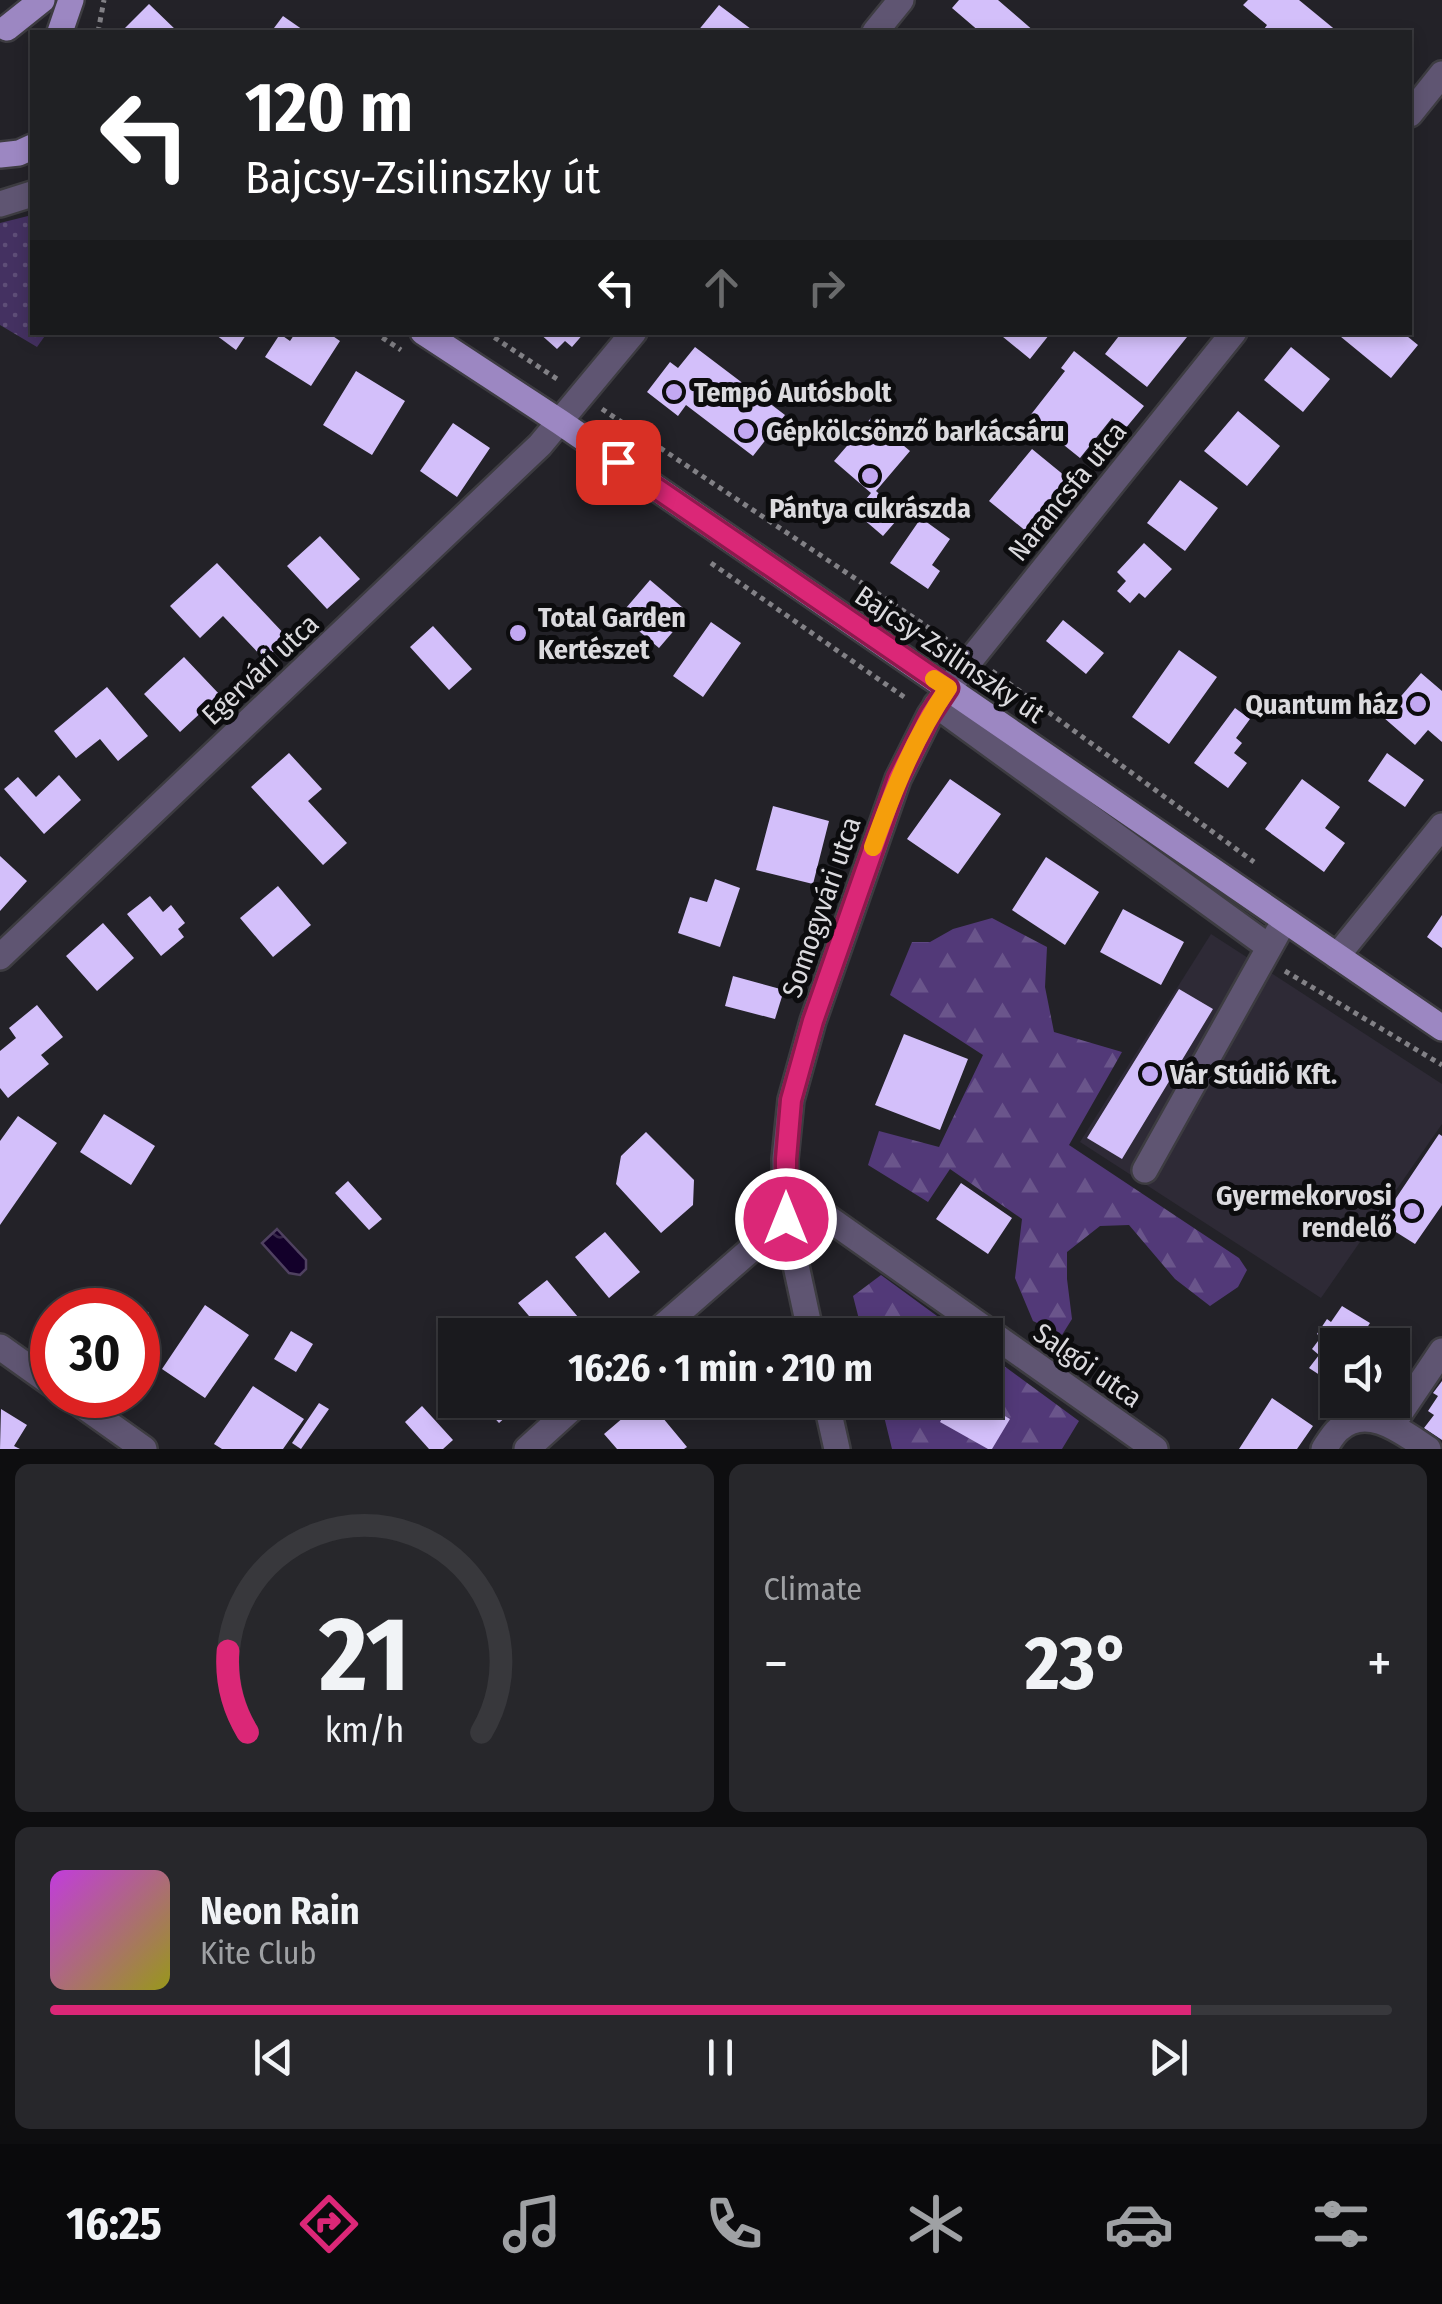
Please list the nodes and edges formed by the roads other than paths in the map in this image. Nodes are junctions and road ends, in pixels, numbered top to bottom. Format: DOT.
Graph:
graph roads {
  1 [pos="42,0"];
  2 [pos="71,0"];
  3 [pos="901,0"];
  4 [pos="4,28"];
  5 [pos="61,30"];
  6 [pos="877,30"];
  7 [pos="30,35"];
  8 [pos="1442,74"];
  9 [pos="1412,112"];
  10 [pos="30,148"];
  11 [pos="0,156"];
  12 [pos="30,195"];
  13 [pos="0,204"];
  14 [pos="427,335"];
  15 [pos="632,335"];
  16 [pos="1232,335"];
  17 [pos="560,422"];
  18 [pos="942,697"];
  19 [pos="1442,826"];
  20 [pos="1285,919"];
  21 [pos="1270,947"];
  22 [pos="1338,956"];
  23 [pos="0,957"];
  24 [pos="1442,1028"];
  25 [pos="1145,1170"];
  26 [pos="786,1219"];
  27 [pos="673,1318"];
  28 [pos="807,1318"];
  29 [pos="0,1347"];
  30 [pos="1442,1351"];
  31 [pos="30,1368"];
  32 [pos="100,1418"];
  33 [pos="562,1418"];
  34 [pos="830,1418"];
  35 [pos="1392,1424"];
  36 [pos="144,1449"];
  37 [pos="527,1449"];
  38 [pos="836,1449"];
  39 [pos="1155,1449"];
  40 [pos="1324,1449"];
  41 [pos="1428,1449"];
  1 -- 4 [label="main road"];
  2 -- 5 [label="main road"];
  3 -- 6 [label="street"];
  4 -- 7 [label="main road"];
  8 -- 9 [label="street"];
  10 -- 11 [label="main road"];
  12 -- 13 [label="street"];
  14 -- 17 [label="main road, Bajcsy-Zsilinszky út"];
  15 -- 17 [label="street, Egervári utca"];
  16 -- 18 [label="street, Narancsfa utca"];
  17 -- 18 [label="main road, Bajcsy-Zsilinszky út"];
  17 -- 23 [label="street, Egervári utca"];
  18 -- 20 [label="main road, Bajcsy-Zsilinszky út"];
  18 -- 21 [label="street"];
  18 -- 26 [label="street, Somogyvári utca"];
  19 -- 22 [label="street"];
  20 -- 21 [label="street"];
  20 -- 22 [label="main road, Bajcsy-Zsilinszky út"];
  21 -- 25 [label="street"];
  22 -- 24 [label="main road, Bajcsy-Zsilinszky út"];
  26 -- 27 [label="street"];
  26 -- 28 [label="street, Somogyvári utca"];
  26 -- 39 [label="street, Salgói utca"];
  29 -- 31 [label="street"];
  30 -- 35 [label="street"];
  32 -- 36 [label="street"];
  33 -- 37 [label="street"];
  34 -- 38 [label="street"];
  35 -- 40 [label="street"];
  35 -- 41 [label="street"];
}
